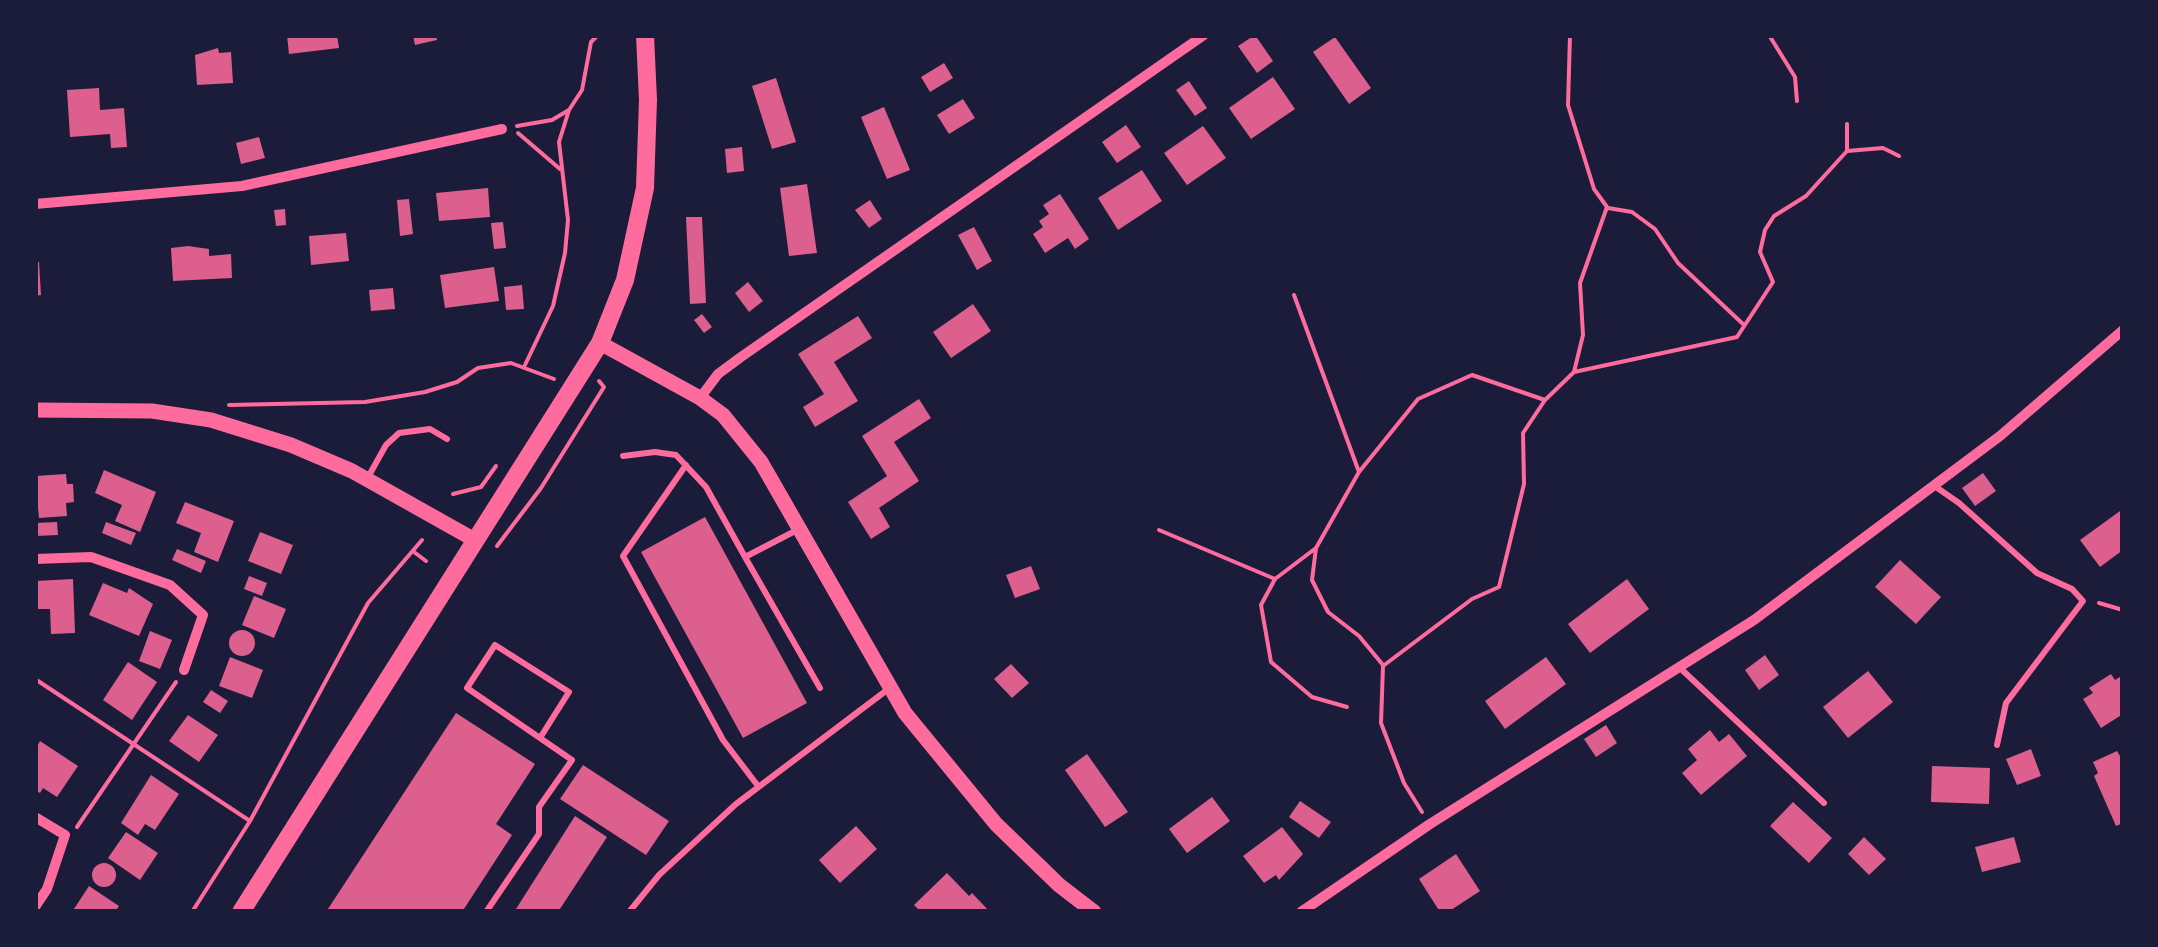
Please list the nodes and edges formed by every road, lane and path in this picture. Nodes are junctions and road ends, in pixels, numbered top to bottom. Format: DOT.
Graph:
graph roads {
  1 [pos="590,35"];
  2 [pos="598,35"];
  3 [pos="644,35"];
  4 [pos="1204,35"];
  5 [pos="1570,35"];
  6 [pos="1769,35"];
  7 [pos="591,42"];
  8 [pos="1797,101"];
  9 [pos="569,110"];
  10 [pos="1847,124"];
  11 [pos="502,128"];
  12 [pos="1847,151"];
  13 [pos="1898,156"];
  14 [pos="560,168"];
  15 [pos="35,204"];
  16 [pos="1606,208"];
  17 [pos="1294,295"];
  18 [pos="1744,325"];
  19 [pos="2123,330"];
  20 [pos="600,343"];
  21 [pos="524,367"];
  22 [pos="560,370"];
  23 [pos="1574,372"];
  24 [pos="555,379"];
  25 [pos="604,387"];
  26 [pos="546,393"];
  27 [pos="700,398"];
  28 [pos="1544,400"];
  29 [pos="219,404"];
  30 [pos="35,410"];
  31 [pos="447,439"];
  32 [pos="623,456"];
  33 [pos="498,463"];
  34 [pos="686,465"];
  35 [pos="1358,472"];
  36 [pos="367,479"];
  37 [pos="1933,485"];
  38 [pos="453,494"];
  39 [pos="799,530"];
  40 [pos="1160,530"];
  41 [pos="473,539"];
  42 [pos="422,540"];
  43 [pos="492,548"];
  44 [pos="1316,548"];
  45 [pos="414,552"];
  46 [pos="745,557"];
  47 [pos="35,559"];
  48 [pos="426,561"];
  49 [pos="1275,578"];
  50 [pos="2082,601"];
  51 [pos="2123,610"];
  52 [pos="1383,666"];
  53 [pos="1680,668"];
  54 [pos="184,670"];
  55 [pos="35,679"];
  56 [pos="820,688"];
  57 [pos="888,689"];
  58 [pos="1347,707"];
  59 [pos="540,738"];
  60 [pos="1996,746"];
  61 [pos="134,747"];
  62 [pos="758,786"];
  63 [pos="1824,803"];
  64 [pos="35,817"];
  65 [pos="250,822"];
  66 [pos="1430,824"];
  67 [pos="69,835"];
  68 [pos="35,907"];
  69 [pos="192,912"];
  70 [pos="241,912"];
  71 [pos="486,912"];
  72 [pos="629,912"];
  73 [pos="1094,912"];
  74 [pos="1301,912"];
  1 -- 7 [label="path"];
  2 -- 7 [label="path"];
  3 -- 20 [label="main road"];
  4 -- 27 [label="street"];
  5 -- 16 [label="path"];
  6 -- 8 [label="path"];
  7 -- 9 [label="path"];
  9 -- 14 [label="path"];
  9 -- 14 [label="path"];
  10 -- 12 [label="path"];
  11 -- 15 [label="street"];
  12 -- 13 [label="path"];
  12 -- 18 [label="path"];
  14 -- 21 [label="path"];
  16 -- 18 [label="path"];
  16 -- 23 [label="path"];
  17 -- 35 [label="path"];
  18 -- 23 [label="path"];
  19 -- 37 [label="street"];
  20 -- 27 [label="street"];
  20 -- 41 [label="main road"];
  21 -- 24 [label="path"];
  21 -- 29 [label="path"];
  22 -- 24 [label="path"];
  23 -- 28 [label="path"];
  24 -- 26 [label="path"];
  25 -- 43 [label="path"];
  27 -- 39 [label="street"];
  28 -- 35 [label="path"];
  28 -- 52 [label="path"];
  30 -- 36 [label="street"];
  31 -- 36 [label="lane"];
  32 -- 34 [label="lane"];
  33 -- 38 [label="path"];
  34 -- 46 [label="lane"];
  34 -- 62 [label="lane"];
  35 -- 44 [label="path"];
  36 -- 41 [label="street"];
  37 -- 50 [label="lane"];
  37 -- 53 [label="street"];
  39 -- 46 [label="lane"];
  39 -- 57 [label="street"];
  40 -- 49 [label="path"];
  41 -- 70 [label="main road"];
  42 -- 45 [label="path"];
  44 -- 49 [label="path"];
  44 -- 52 [label="path"];
  45 -- 48 [label="path"];
  45 -- 65 [label="path"];
  46 -- 56 [label="lane"];
  47 -- 54 [label="street"];
  49 -- 58 [label="path"];
  50 -- 51 [label="path"];
  50 -- 60 [label="lane"];
  52 -- 66 [label="path"];
  53 -- 63 [label="lane"];
  53 -- 66 [label="street"];
  54 -- 61 [label="path"];
  55 -- 61 [label="path"];
  57 -- 62 [label="lane"];
  57 -- 73 [label="street"];
  59 -- 59 [label="lane"];
  59 -- 71 [label="lane"];
  61 -- 65 [label="path"];
  61 -- 67 [label="path"];
  62 -- 72 [label="lane"];
  64 -- 67 [label="street"];
  65 -- 69 [label="path"];
  66 -- 74 [label="street"];
  67 -- 68 [label="street"];
}
